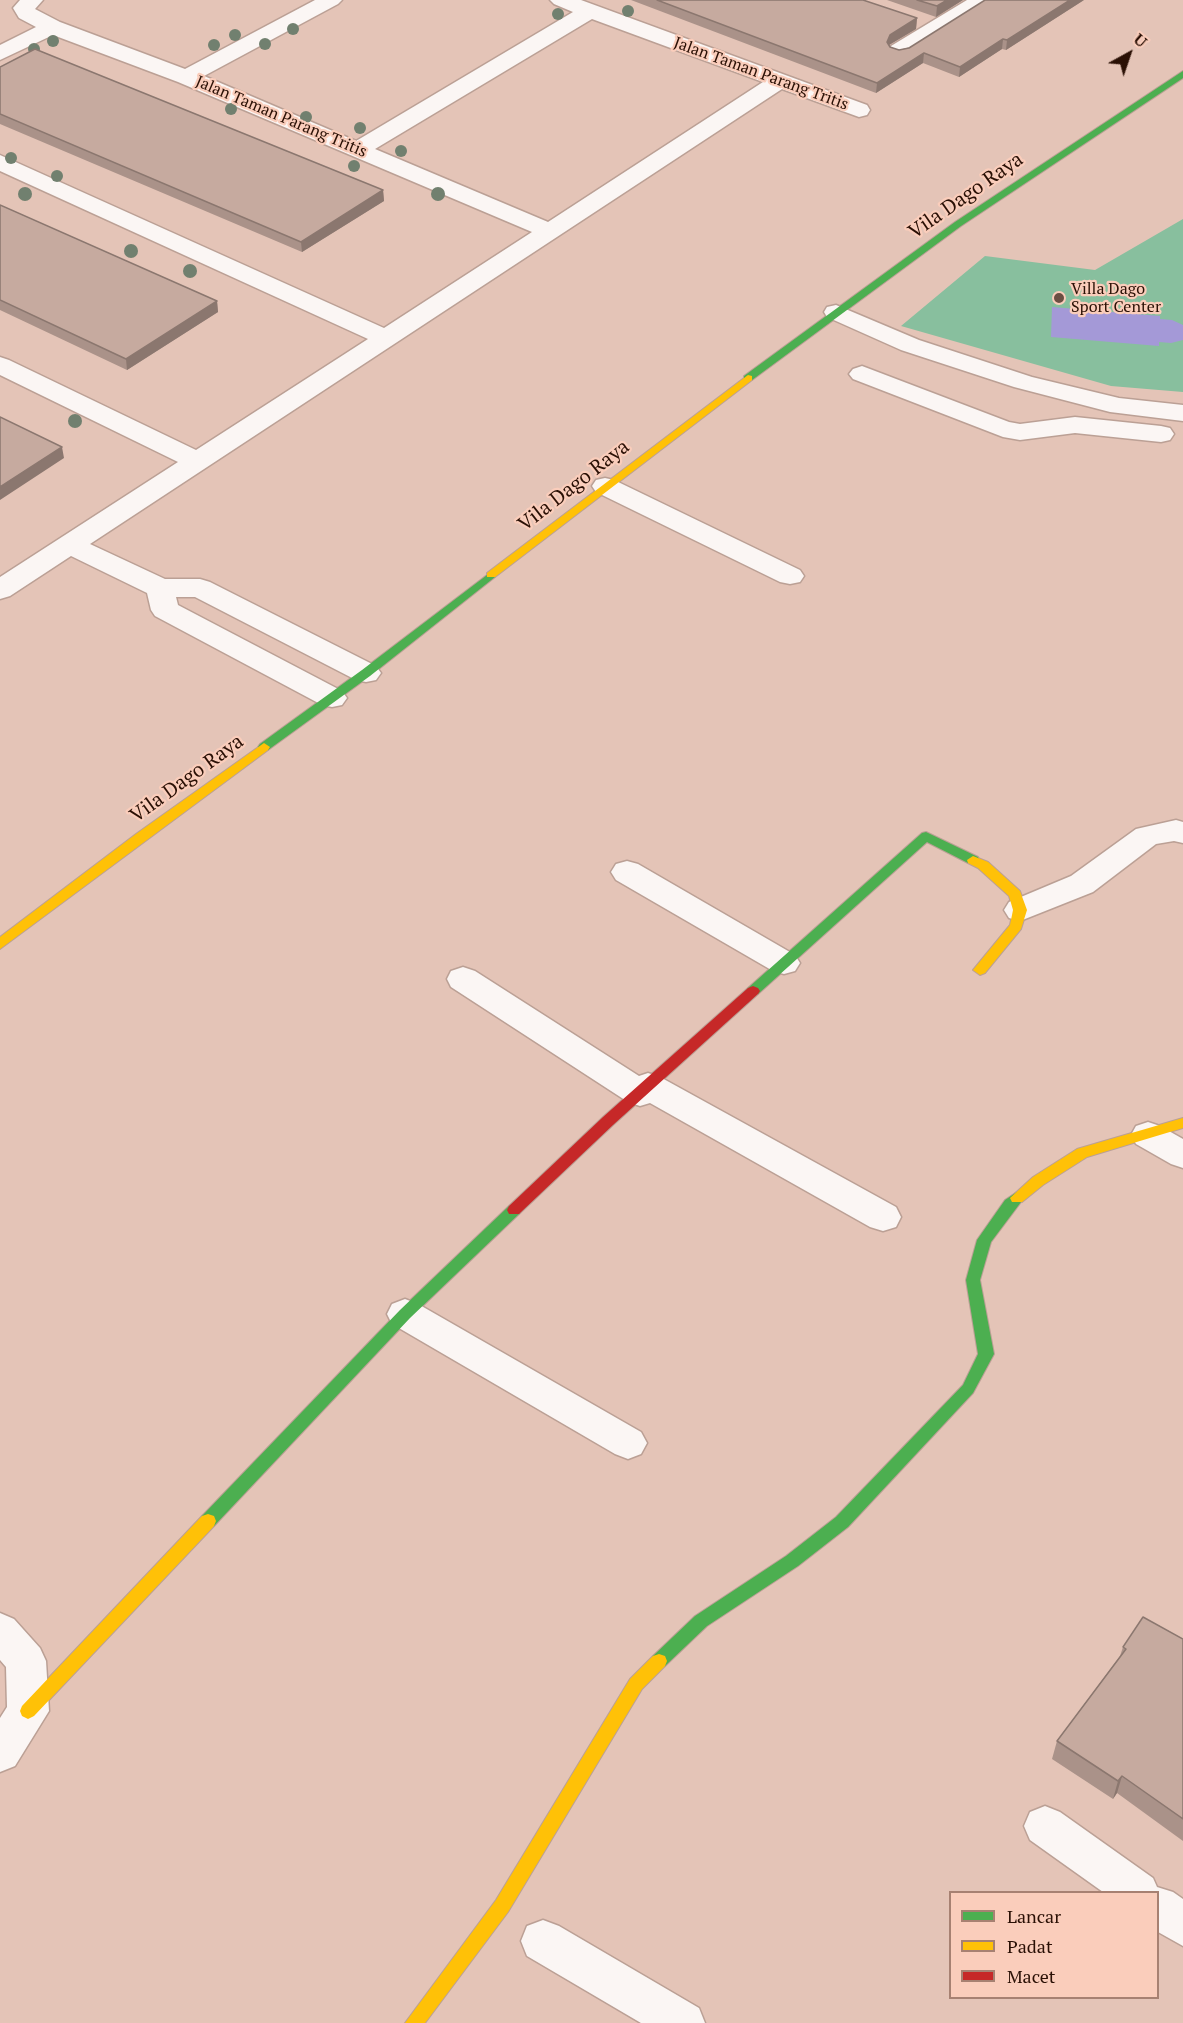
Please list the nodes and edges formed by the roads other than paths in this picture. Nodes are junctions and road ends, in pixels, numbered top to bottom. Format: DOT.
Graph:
graph roads {
  1 [pos="32,0"];
  2 [pos="331,0"];
  3 [pos="561,0"];
  4 [pos="982,0"];
  5 [pos="590,11"];
  6 [pos="915,19"];
  7 [pos="937,26"];
  8 [pos="52,27"];
  9 [pos="899,51"];
  10 [pos="0,53"];
  11 [pos="1183,74"];
  12 [pos="186,77"];
  13 [pos="780,81"];
  14 [pos="859,110"];
  15 [pos="358,149"];
  16 [pos="0,162"];
  17 [pos="550,231"];
  18 [pos="836,312"];
  19 [pos="386,338"];
  20 [pos="0,364"];
  21 [pos="862,374"];
  22 [pos="1183,413"];
  23 [pos="1183,436"];
  24 [pos="197,461"];
  25 [pos="605,486"];
  26 [pos="70,544"];
  27 [pos="790,576"];
  28 [pos="160,588"];
  29 [pos="0,590"];
  30 [pos="366,673"];
  31 [pos="332,698"];
  32 [pos="1183,833"];
  33 [pos="627,872"];
  34 [pos="1020,910"];
  35 [pos="0,944"];
  36 [pos="784,963"];
  37 [pos="980,970"];
  38 [pos="463,979"];
  39 [pos="644,1089"];
  40 [pos="1183,1123"];
  41 [pos="1148,1135"];
  42 [pos="1183,1155"];
  43 [pos="883,1217"];
  44 [pos="405,1314"];
  45 [pos="628,1443"];
  46 [pos="0,1631"];
  47 [pos="28,1711"];
  48 [pos="0,1753"];
  49 [pos="1046,1826"];
  50 [pos="1135,1891"];
  51 [pos="1159,1908"];
  52 [pos="1183,1925"];
  53 [pos="543,1941"];
  54 [pos="414,2023"];
  55 [pos="683,2023"];
  1 -- 8 [label="street, Jalan Taman Parang Tritis"];
  2 -- 12 [label="street"];
  3 -- 5 [label="street, Jalan Taman Parang Tritis"];
  4 -- 7 [label="street"];
  5 -- 13 [label="street, Jalan Taman Parang Tritis"];
  5 -- 15 [label="street"];
  6 -- 7 [label="street"];
  7 -- 9 [label="street"];
  8 -- 10 [label="street"];
  8 -- 12 [label="street, Jalan Taman Parang Tritis"];
  11 -- 18 [label="street, Vila Dago Raya"];
  12 -- 15 [label="street, Jalan Taman Parang Tritis"];
  13 -- 14 [label="street, Jalan Taman Parang Tritis"];
  13 -- 17 [label="street"];
  15 -- 17 [label="street, Jalan Taman Parang Tritis"];
  16 -- 19 [label="street"];
  17 -- 19 [label="street"];
  18 -- 22 [label="street"];
  18 -- 25 [label="street, Vila Dago Raya"];
  19 -- 24 [label="street"];
  20 -- 24 [label="street"];
  21 -- 23 [label="street"];
  24 -- 26 [label="street"];
  25 -- 27 [label="street"];
  25 -- 30 [label="street, Vila Dago Raya"];
  26 -- 28 [label="street"];
  26 -- 29 [label="street"];
  28 -- 30 [label="street"];
  28 -- 31 [label="street"];
  30 -- 31 [label="street, Vila Dago Raya"];
  31 -- 35 [label="street, Vila Dago Raya"];
  32 -- 34 [label="street"];
  33 -- 36 [label="street"];
  34 -- 36 [label="street"];
  34 -- 37 [label="street"];
  36 -- 39 [label="street"];
  38 -- 39 [label="street"];
  39 -- 43 [label="street"];
  39 -- 44 [label="street"];
  40 -- 41 [label="street"];
  41 -- 42 [label="street"];
  41 -- 54 [label="street"];
  44 -- 45 [label="street"];
  44 -- 47 [label="street"];
  46 -- 47 [label="street"];
  47 -- 48 [label="street"];
  49 -- 50 [label="street"];
  51 -- 52 [label="street"];
  53 -- 55 [label="street"];
}
